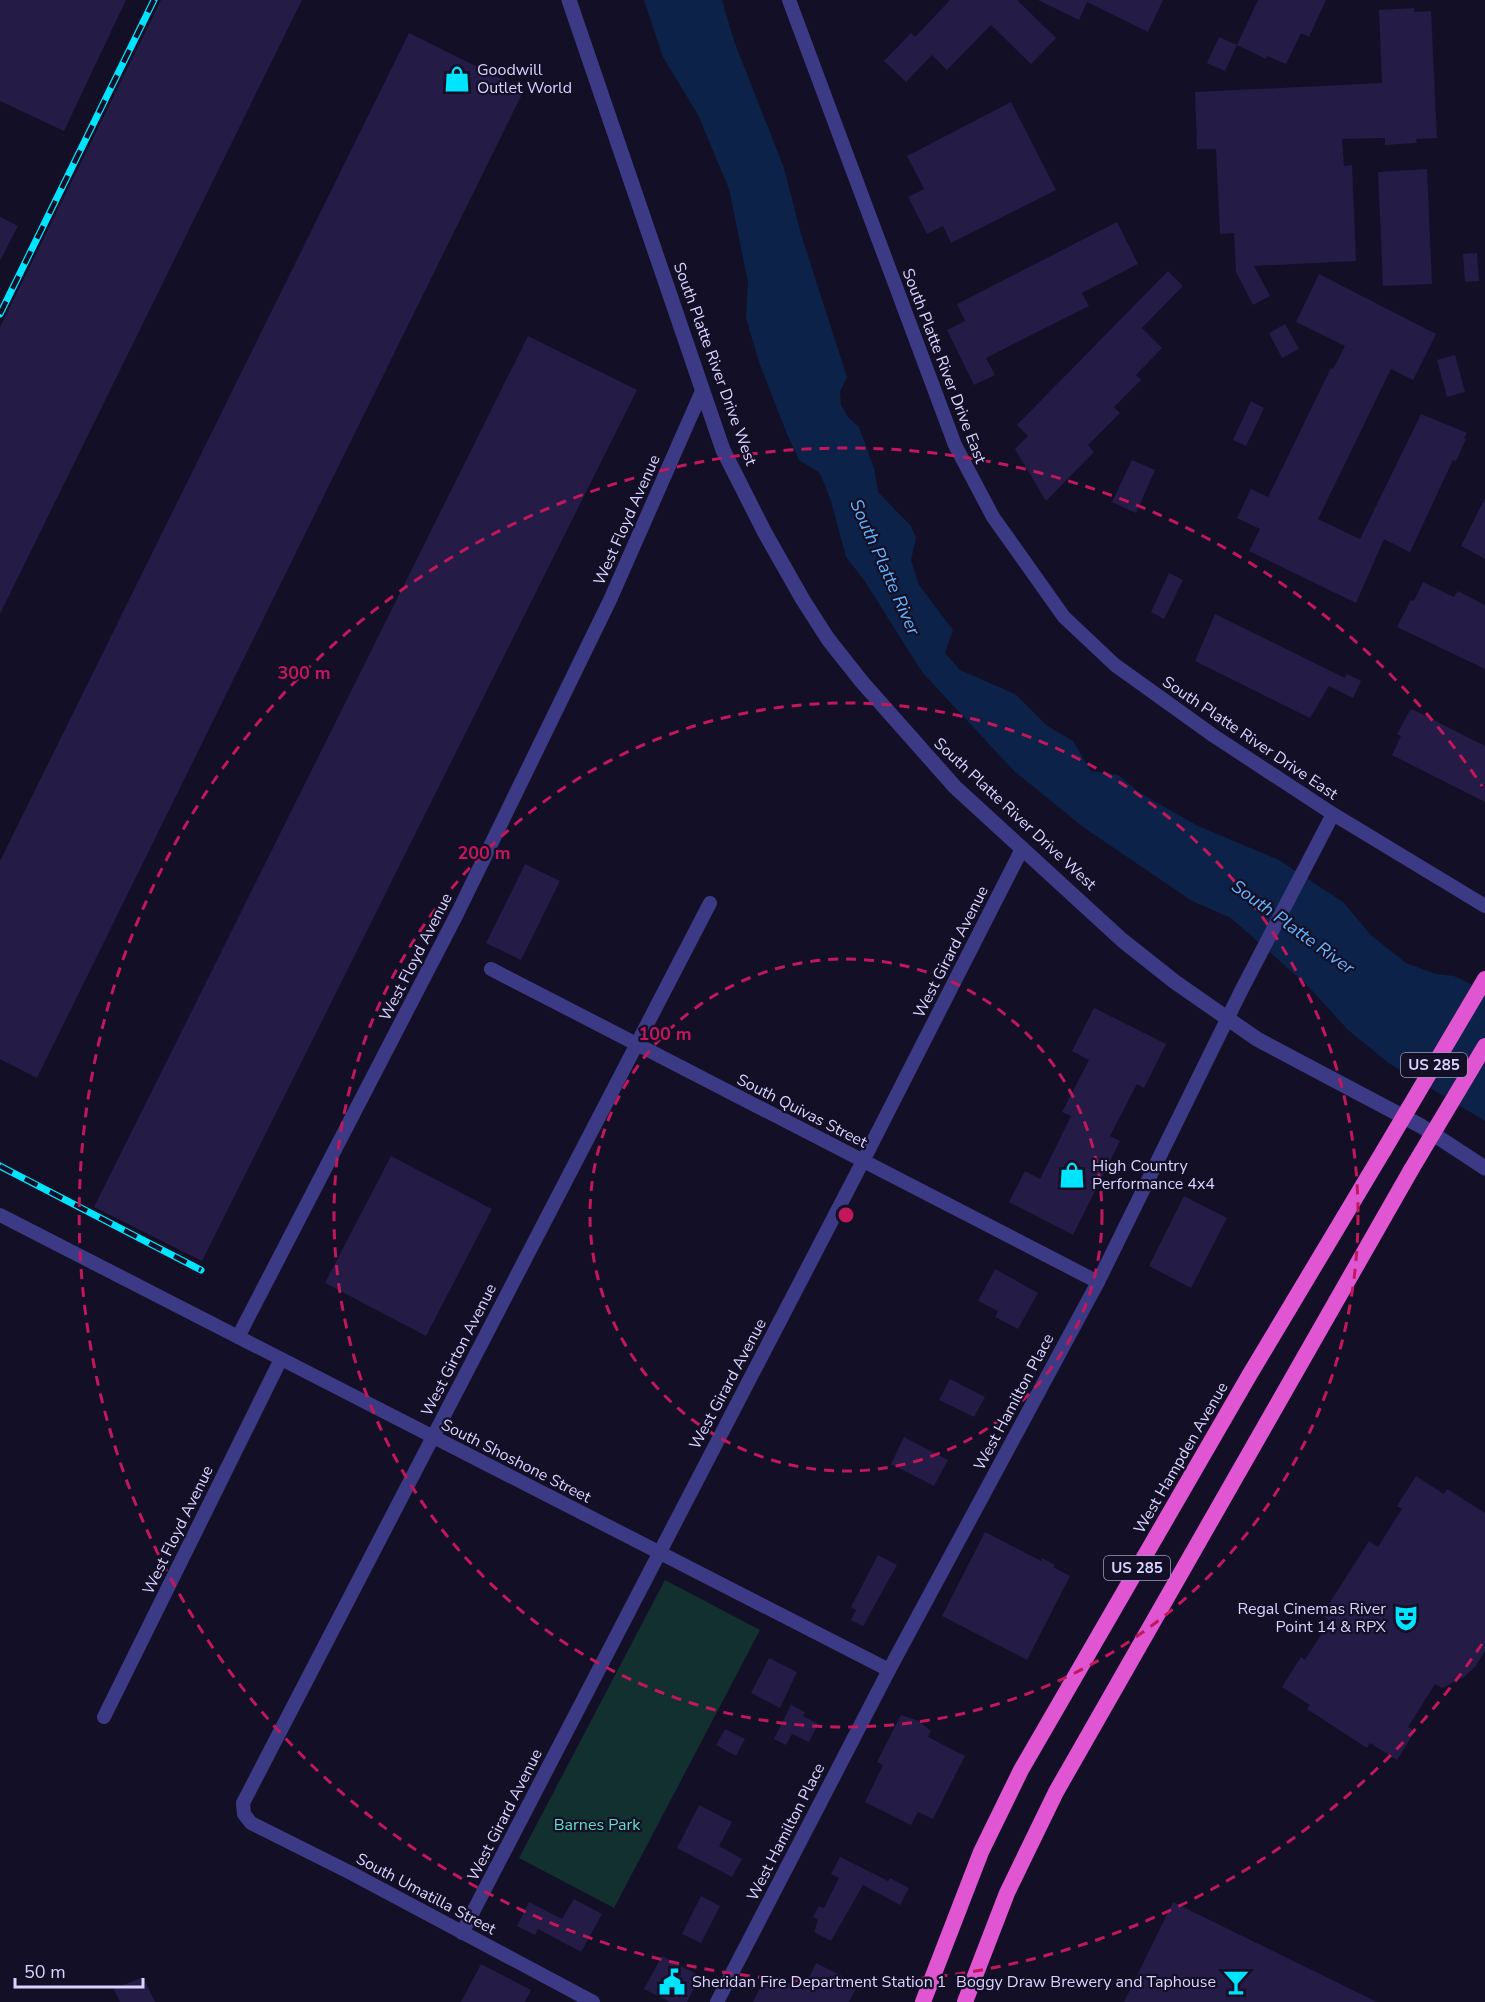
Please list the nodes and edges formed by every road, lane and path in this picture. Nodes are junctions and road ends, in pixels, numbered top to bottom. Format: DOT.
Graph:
graph roads {
  1 [pos="569,0"];
  2 [pos="789,0"];
  3 [pos="702,391"];
  4 [pos="1333,814"];
  5 [pos="1022,849"];
  6 [pos="710,903"];
  7 [pos="1485,906"];
  8 [pos="491,969"];
  9 [pos="1485,979"];
  10 [pos="1227,1018"];
  11 [pos="638,1044"];
  12 [pos="1485,1046"];
  13 [pos="863,1161"];
  14 [pos="1485,1168"];
  15 [pos="0,1215"];
  16 [pos="1098,1282"];
  17 [pos="238,1337"];
  18 [pos="281,1359"];
  19 [pos="433,1437"];
  20 [pos="659,1552"];
  21 [pos="889,1670"];
  22 [pos="104,1717"];
  23 [pos="244,1814"];
  24 [pos="462,1933"];
  25 [pos="572,1996"];
  26 [pos="593,2002"];
  27 [pos="717,2002"];
  28 [pos="923,2002"];
  29 [pos="965,2002"];
  1 -- 3 [label="street, South Platte River Drive West"];
  2 -- 4 [label="street, South Platte River Drive East"];
  3 -- 5 [label="street, South Platte River Drive West"];
  3 -- 17 [label="street, West Floyd Avenue"];
  4 -- 7 [label="street, South Platte River Drive East"];
  4 -- 10 [label="street, West Hamilton Place"];
  5 -- 10 [label="street, South Platte River Drive West"];
  5 -- 13 [label="street, West Girard Avenue"];
  6 -- 11 [label="street, West Girton Avenue"];
  8 -- 11 [label="street, South Quivas Street"];
  9 -- 28 [label="highway, West Hampden Avenue / US 285, bridge"];
  10 -- 14 [label="street, South Platte River Drive West"];
  10 -- 16 [label="street, West Hamilton Place"];
  11 -- 13 [label="street, South Quivas Street"];
  11 -- 19 [label="street, West Girton Avenue"];
  12 -- 29 [label="highway, US 285, bridge"];
  13 -- 16 [label="street, South Quivas Street"];
  13 -- 20 [label="street, West Girard Avenue"];
  15 -- 17 [label="street, South Shoshone Street"];
  16 -- 21 [label="street, West Hamilton Place"];
  17 -- 18 [label="street, South Shoshone Street"];
  18 -- 19 [label="street, South Shoshone Street"];
  18 -- 22 [label="street, West Floyd Avenue"];
  19 -- 20 [label="street, South Shoshone Street"];
  19 -- 23 [label="street, West Girton Avenue"];
  20 -- 21 [label="street, South Shoshone Street"];
  20 -- 24 [label="street, West Girard Avenue"];
  21 -- 27 [label="street, West Hamilton Place"];
  23 -- 24 [label="street, South Umatilla Street"];
  24 -- 25 [label="street, South Umatilla Street"];
  25 -- 26 [label="street, South Umatilla Street"];
}
